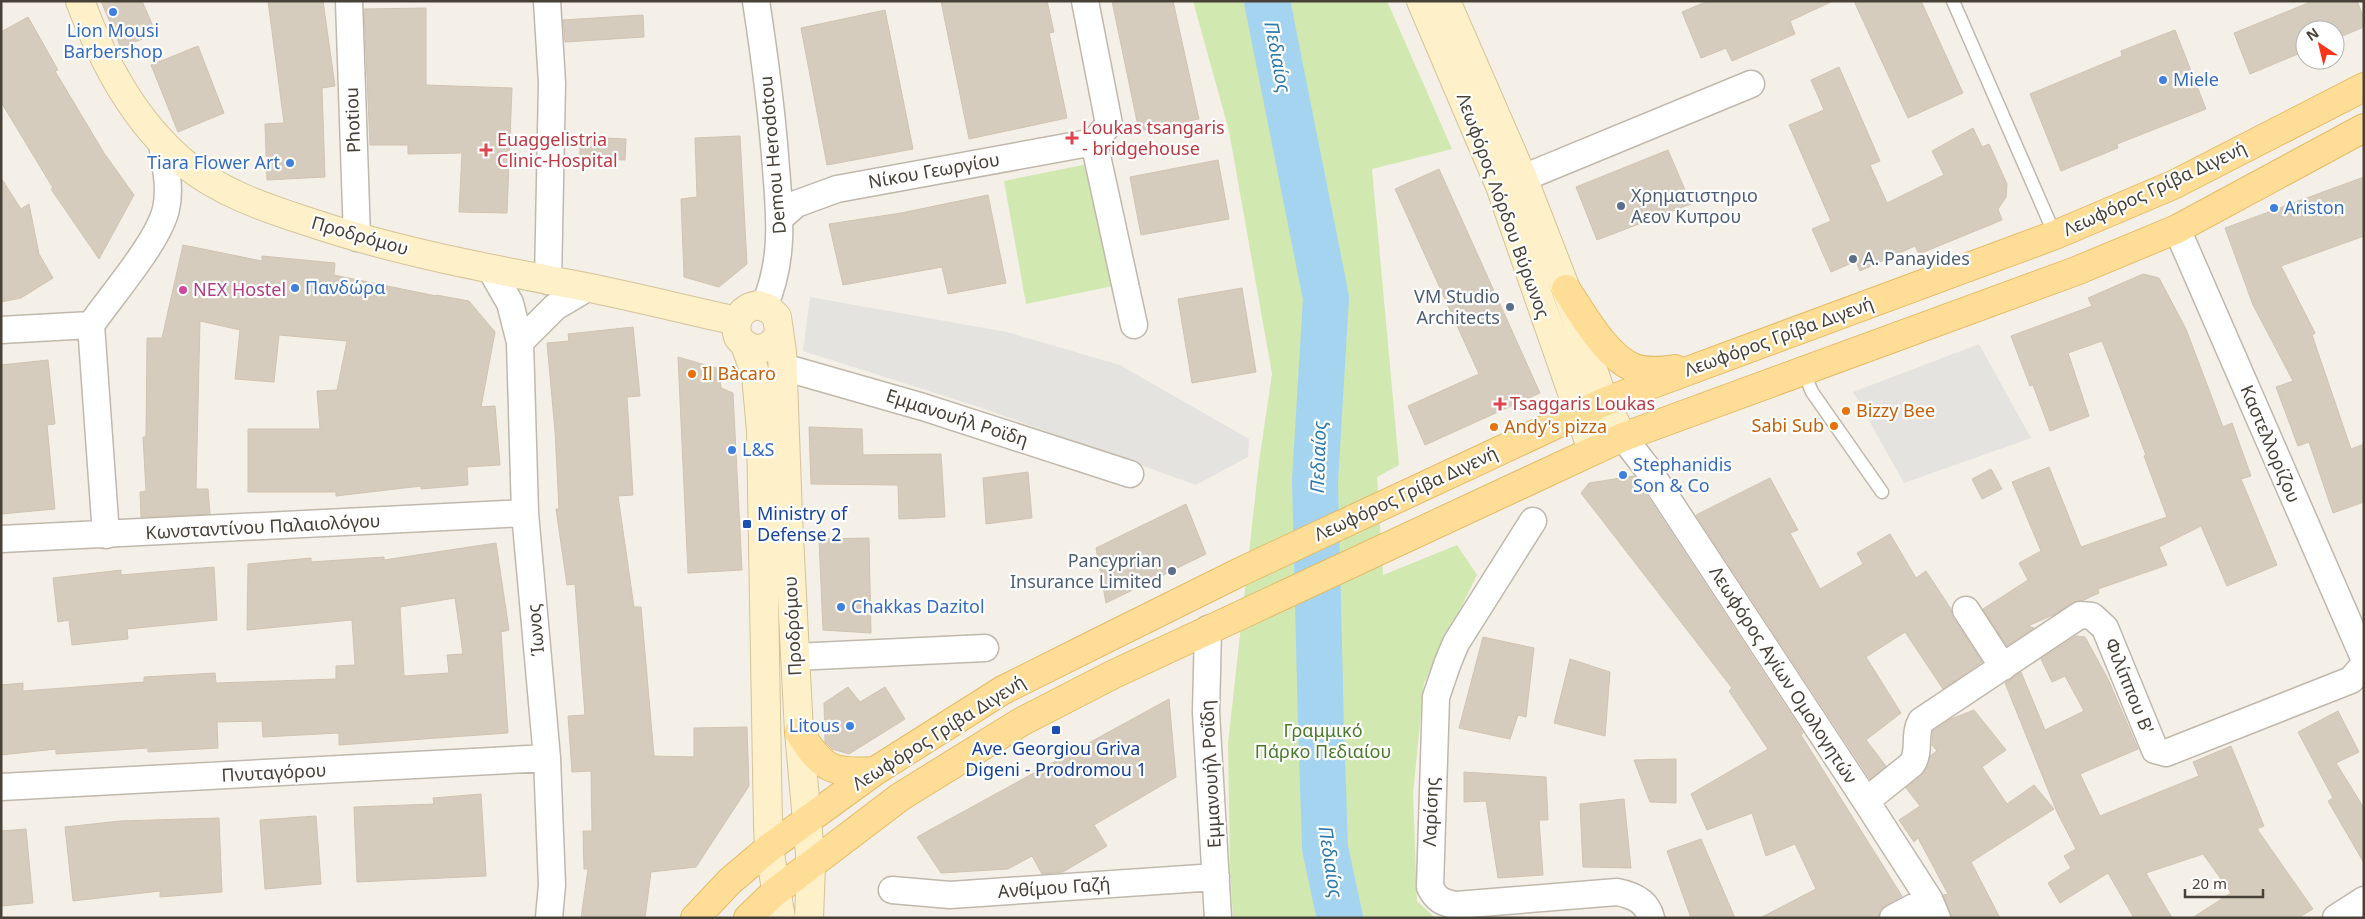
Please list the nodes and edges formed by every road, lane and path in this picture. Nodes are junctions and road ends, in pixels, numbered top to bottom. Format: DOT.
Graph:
graph roads {
  1 [pos="80,1"];
  2 [pos="350,1"];
  3 [pos="547,1"];
  4 [pos="1084,1"];
  5 [pos="1421,1"];
  6 [pos="1446,1"];
  7 [pos="1953,1"];
  8 [pos="759,2"];
  9 [pos="1751,84"];
  10 [pos="2364,87"];
  11 [pos="2364,128"];
  12 [pos="1094,142"];
  13 [pos="162,143"];
  14 [pos="1523,178"];
  15 [pos="780,218"];
  16 [pos="2177,229"];
  17 [pos="2055,235"];
  18 [pos="357,238"];
  19 [pos="491,270"];
  20 [pos="548,281"];
  21 [pos="587,288"];
  22 [pos="1566,290"];
  23 [pos="764,306"];
  24 [pos="91,325"];
  25 [pos="1134,325"];
  26 [pos="1,330"];
  27 [pos="741,333"];
  28 [pos="779,334"];
  29 [pos="520,342"];
  30 [pos="1700,366"];
  31 [pos="783,367"];
  32 [pos="1802,370"];
  33 [pos="1604,402"];
  34 [pos="1578,414"];
  35 [pos="1623,437"];
  36 [pos="1592,450"];
  37 [pos="1130,474"];
  38 [pos="1882,492"];
  39 [pos="525,513"];
  40 [pos="1533,521"];
  41 [pos="106,535"];
  42 [pos="1,539"];
  43 [pos="1966,610"];
  44 [pos="1208,629"];
  45 [pos="985,648"];
  46 [pos="795,658"];
  47 [pos="2364,658"];
  48 [pos="2364,665"];
  49 [pos="2003,667"];
  50 [pos="799,732"];
  51 [pos="547,758"];
  52 [pos="875,771"];
  53 [pos="1,787"];
  54 [pos="1866,801"];
  55 [pos="808,819"];
  56 [pos="769,848"];
  57 [pos="811,866"];
  58 [pos="1216,877"];
  59 [pos="892,890"];
  60 [pos="2364,900"];
  61 [pos="778,905"];
  62 [pos="1933,909"];
  63 [pos="550,918"];
  64 [pos="695,918"];
  65 [pos="748,918"];
  66 [pos="810,918"];
  67 [pos="1218,918"];
  68 [pos="1651,918"];
  69 [pos="1893,918"];
  70 [pos="2336,918"];
  1 -- 13 [label="street, Προδρόμου"];
  2 -- 18 [label="street, Photiou"];
  3 -- 20 [label="street"];
  4 -- 12 [label="street"];
  5 -- 34 [label="street, Λεωφόρος Λόρδου Βύρωνος"];
  6 -- 14 [label="street, Λεωφόρος Λόρδου Βύρωνος"];
  7 -- 17 [label="lane"];
  8 -- 15 [label="street, Demou Herodotou"];
  9 -- 14 [label="street"];
  10 -- 17 [label="main road, Λεωφόρος Γρίβα Διγενή"];
  11 -- 16 [label="main road, Λεωφόρος Γρίβα Διγενή"];
  12 -- 15 [label="street, Νίκου Γεωργίου"];
  12 -- 25 [label="street"];
  13 -- 18 [label="street, Προδρόμου"];
  13 -- 24 [label="street"];
  14 -- 22 [label="street, Λεωφόρος Λόρδου Βύρωνος"];
  15 -- 23 [label="street, Demou Herodotou"];
  16 -- 32 [label="main road, Λεωφόρος Γρίβα Διγενή"];
  16 -- 47 [label="street, Καστελλορίζου"];
  17 -- 30 [label="main road, Λεωφόρος Γρίβα Διγενή"];
  18 -- 19 [label="street, Προδρόμου"];
  19 -- 20 [label="street, Προδρόμου"];
  19 -- 29 [label="street, Ίωνος"];
  20 -- 21 [label="street, Προδρόμου"];
  21 -- 27 [label="street, Προδρόμου"];
  21 -- 29 [label="street"];
  22 -- 30 [label="main road"];
  22 -- 33 [label="street, Λεωφόρος Λόρδου Βύρωνος"];
  23 -- 27 [label="street"];
  23 -- 28 [label="street, Προδρόμου"];
  24 -- 26 [label="street"];
  24 -- 41 [label="street"];
  27 -- 28 [label="street, Προδρόμου"];
  27 -- 56 [label="street, Προδρόμου"];
  28 -- 31 [label="street, Προδρόμου"];
  29 -- 39 [label="street, Ίωνος"];
  30 -- 33 [label="main road, Λεωφόρος Γρίβα Διγενή"];
  31 -- 37 [label="street, Εμμανουήλ Ροϊδη"];
  31 -- 46 [label="street, Προδρόμου"];
  32 -- 35 [label="main road, Λεωφόρος Γρίβα Διγενή"];
  32 -- 38 [label="lane"];
  33 -- 34 [label="main road, Λεωφόρος Γρίβα Διγενή"];
  33 -- 35 [label="street, Λεωφόρος Λόρδου Βύρωνος"];
  34 -- 36 [label="street, Λεωφόρος Λόρδου Βύρωνος"];
  34 -- 52 [label="main road, Λεωφόρος Γρίβα Διγενή"];
  35 -- 36 [label="main road, Λεωφόρος Γρίβα Διγενή"];
  35 -- 54 [label="street, Λεωφόρος Αγίων Ομολογητών"];
  36 -- 44 [label="main road, Λεωφόρος Γρίβα Διγενή"];
  39 -- 41 [label="street, Κωνσταντίνου Παλαιολόγου"];
  39 -- 51 [label="street, Ίωνος"];
  40 -- 68 [label="street, Λαρίσης"];
  41 -- 42 [label="street, Κωνσταντίνου Παλαιολόγου"];
  43 -- 49 [label="street"];
  44 -- 57 [label="main road, Λεωφόρος Γρίβα Διγενή"];
  44 -- 58 [label="street, Εμμανουήλ Ροΐδη"];
  45 -- 46 [label="street"];
  46 -- 50 [label="street, Προδρόμου"];
  48 -- 49 [label="street, Φιλίππου Β'"];
  49 -- 54 [label="street, Φιλίππου Β'"];
  50 -- 52 [label="main road"];
  50 -- 55 [label="street, Προδρόμου"];
  51 -- 53 [label="street, Πνυταγόρου"];
  51 -- 63 [label="street, Ίωνος"];
  52 -- 55 [label="main road, Λεωφόρος Γρίβα Διγενή"];
  54 -- 62 [label="street, Λεωφόρος Αγίων Ομολογητών"];
  55 -- 56 [label="main road, Λεωφόρος Γρίβα Διγενή"];
  55 -- 57 [label="street, Προδρόμου"];
  56 -- 61 [label="street, Προδρόμου"];
  56 -- 64 [label="main road, Λεωφόρος Γρίβα Διγενή"];
  57 -- 61 [label="main road, Λεωφόρος Γρίβα Διγενή"];
  57 -- 66 [label="street, Προδρόμου"];
  58 -- 59 [label="street, Ανθίμου Γαζή"];
  58 -- 67 [label="street, Εμμανουήλ Ροΐδη"];
  60 -- 70 [label="street"];
  61 -- 65 [label="main road, Λεωφόρος Γρίβα Διγενή"];
  62 -- 69 [label="street"];
}
